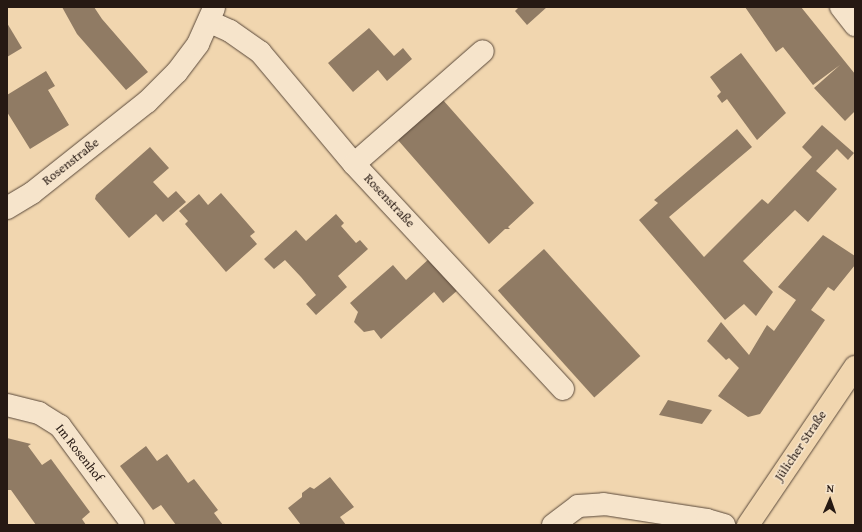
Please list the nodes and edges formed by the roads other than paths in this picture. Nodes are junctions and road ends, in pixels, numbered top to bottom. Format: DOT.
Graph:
graph roads {
  1 [pos="840,7"];
  2 [pos="212,14"];
  3 [pos="855,25"];
  4 [pos="483,51"];
  5 [pos="354,164"];
  6 [pos="7,208"];
  7 [pos="855,367"];
  8 [pos="563,388"];
  9 [pos="7,405"];
  10 [pos="133,525"];
  11 [pos="553,525"];
  12 [pos="724,525"];
  13 [pos="748,525"];
  1 -- 3 [label="street"];
  2 -- 5 [label="street, Rosenstraße"];
  2 -- 6 [label="street, Rosenstraße"];
  4 -- 5 [label="street"];
  5 -- 8 [label="street, Rosenstraße"];
  7 -- 13 [label="main road, Jülicher Straße"];
  9 -- 10 [label="street, Im Rosenhof"];
  11 -- 12 [label="street"];
}
